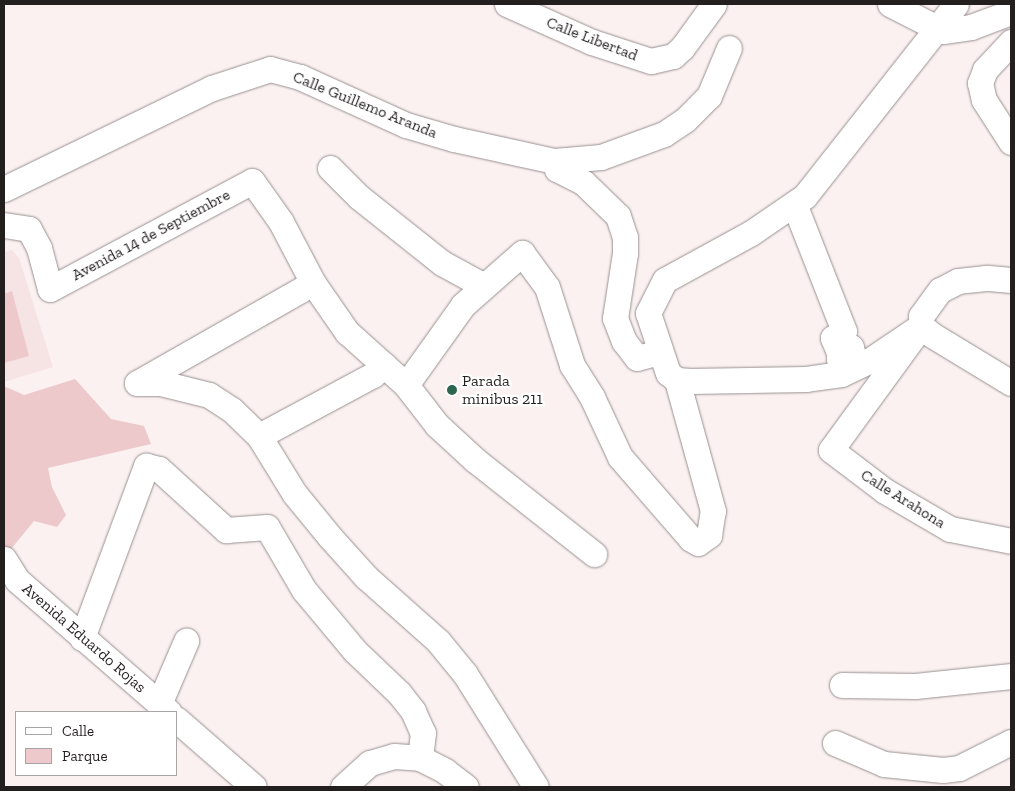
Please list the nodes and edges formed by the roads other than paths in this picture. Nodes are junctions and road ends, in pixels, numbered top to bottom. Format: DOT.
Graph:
graph roads {
  1 [pos="507,4"];
  2 [pos="714,4"];
  3 [pos="890,4"];
  4 [pos="956,4"];
  5 [pos="1011,12"];
  6 [pos="937,26"];
  7 [pos="1011,42"];
  8 [pos="730,48"];
  9 [pos="1011,142"];
  10 [pos="554,162"];
  11 [pos="330,168"];
  12 [pos="4,189"];
  13 [pos="795,206"];
  14 [pos="4,225"];
  15 [pos="1011,280"];
  16 [pos="313,283"];
  17 [pos="484,286"];
  18 [pos="921,326"];
  19 [pos="660,352"];
  20 [pos="384,365"];
  21 [pos="841,374"];
  22 [pos="677,380"];
  23 [pos="1011,383"];
  24 [pos="406,385"];
  25 [pos="259,436"];
  26 [pos="1011,541"];
  27 [pos="594,554"];
  28 [pos="4,559"];
  29 [pos="82,638"];
  30 [pos="186,641"];
  31 [pos="1011,676"];
  32 [pos="842,685"];
  33 [pos="167,711"];
  34 [pos="168,711"];
  35 [pos="178,721"];
  36 [pos="1011,742"];
  37 [pos="835,744"];
  38 [pos="420,758"];
  39 [pos="254,787"];
  40 [pos="343,787"];
  41 [pos="466,787"];
  42 [pos="536,787"];
  1 -- 2 [label="street, Calle Libertad"];
  3 -- 6 [label="street"];
  4 -- 6 [label="street"];
  5 -- 6 [label="street"];
  6 -- 13 [label="street"];
  7 -- 9 [label="street"];
  8 -- 10 [label="street, Calle Guillemo Aranda"];
  10 -- 12 [label="street, Calle Guillemo Aranda"];
  10 -- 19 [label="street"];
  11 -- 17 [label="street"];
  13 -- 19 [label="street"];
  13 -- 21 [label="street"];
  14 -- 16 [label="street, Avenida 14 de Septiembre"];
  15 -- 18 [label="street"];
  16 -- 20 [label="street"];
  16 -- 25 [label="street"];
  17 -- 22 [label="street"];
  17 -- 24 [label="street"];
  18 -- 21 [label="street"];
  18 -- 23 [label="street"];
  18 -- 26 [label="street, Calle Arahona"];
  19 -- 22 [label="street"];
  20 -- 24 [label="street"];
  20 -- 25 [label="street"];
  21 -- 22 [label="street"];
  24 -- 27 [label="street"];
  25 -- 42 [label="street"];
  28 -- 29 [label="street, Avenida Eduardo Rojas"];
  29 -- 33 [label="street, Avenida Eduardo Rojas"];
  29 -- 38 [label="street"];
  30 -- 34 [label="street"];
  31 -- 32 [label="street"];
  35 -- 39 [label="street, Avenida Eduardo Rojas"];
  36 -- 37 [label="street"];
  38 -- 40 [label="street"];
  38 -- 41 [label="street"];
}
